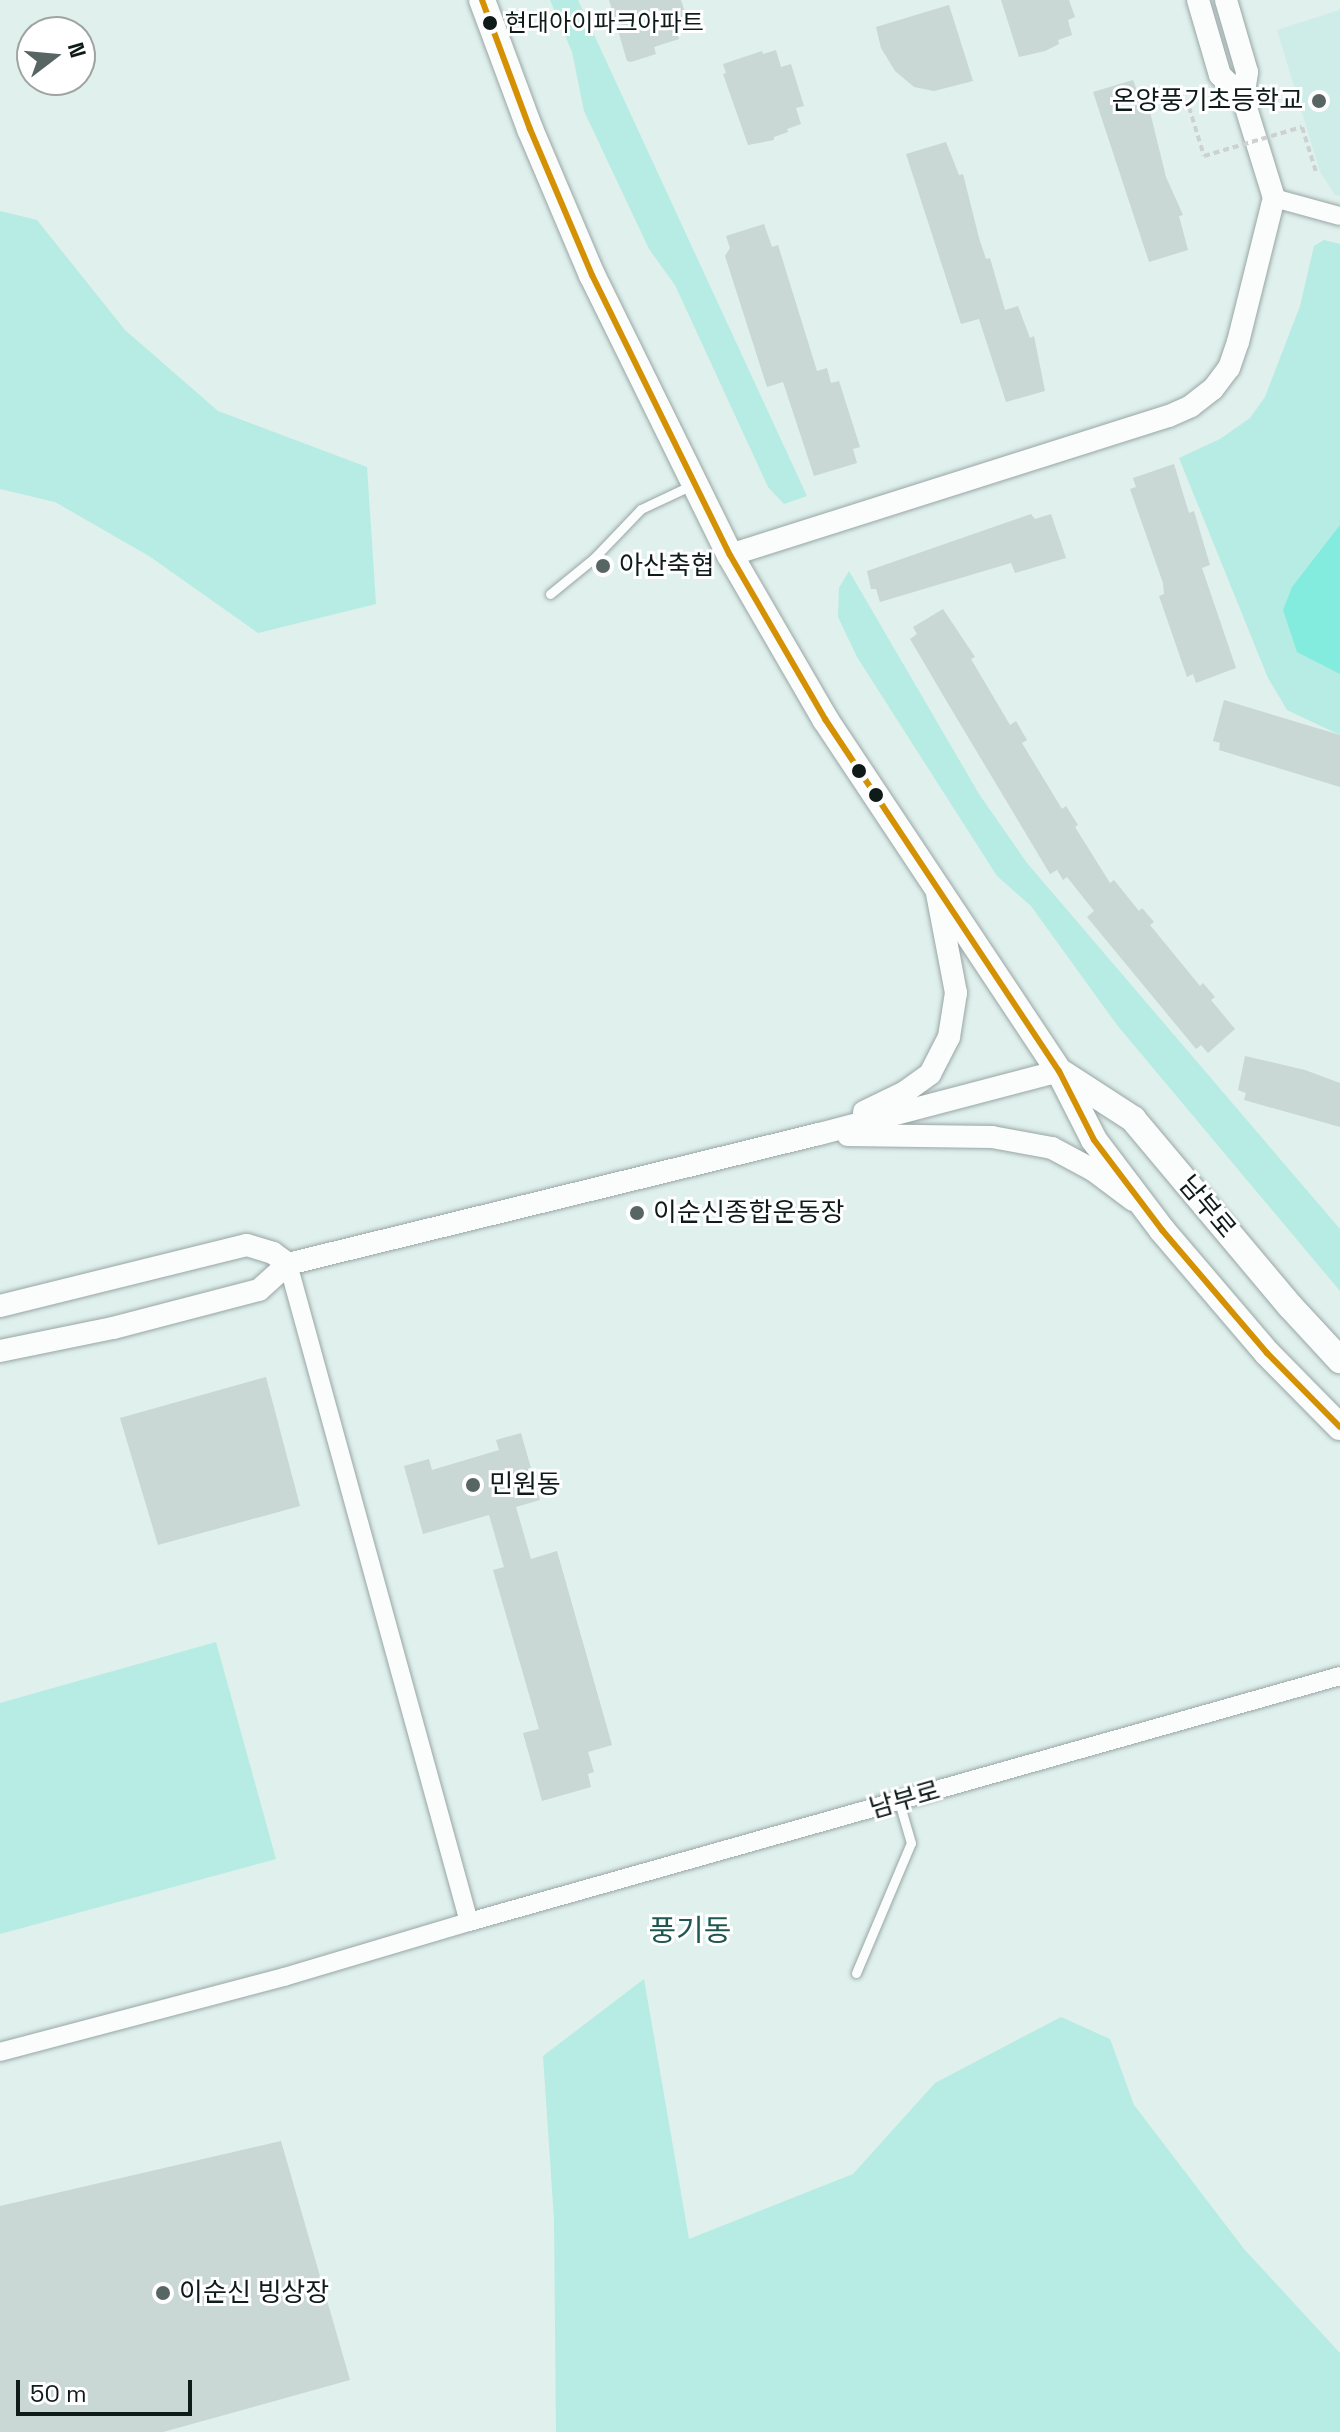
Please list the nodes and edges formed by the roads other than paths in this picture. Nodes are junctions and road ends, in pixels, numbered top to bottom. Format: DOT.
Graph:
graph roads {
  1 [pos="482,0"];
  2 [pos="1198,0"];
  3 [pos="1226,0"];
  4 [pos="1243,98"];
  5 [pos="1274,198"];
  6 [pos="1340,216"];
  7 [pos="695,484"];
  8 [pos="730,555"];
  9 [pos="550,594"];
  10 [pos="935,886"];
  11 [pos="1059,1071"];
  12 [pos="819,1134"];
  13 [pos="1147,1210"];
  14 [pos="288,1264"];
  15 [pos="0,1306"];
  16 [pos="0,1351"];
  17 [pos="1340,1360"];
  18 [pos="1340,1427"];
  19 [pos="1340,1676"];
  20 [pos="899,1802"];
  21 [pos="469,1922"];
  22 [pos="856,1973"];
  23 [pos="0,2052"];
  1 -- 7 [label="main road, 남부로"];
  2 -- 4 [label="street"];
  3 -- 4 [label="street"];
  4 -- 5 [label="street"];
  5 -- 6 [label="street"];
  5 -- 8 [label="street"];
  7 -- 8 [label="main road, 남부로"];
  7 -- 9 [label="lane"];
  8 -- 10 [label="main road, 남부로"];
  10 -- 11 [label="main road, 남부로"];
  10 -- 12 [label="street"];
  11 -- 12 [label="street"];
  11 -- 13 [label="main road, 남부로"];
  11 -- 17 [label="main road, 남부로"];
  12 -- 13 [label="street"];
  12 -- 14 [label="street"];
  13 -- 18 [label="main road, 남부로"];
  14 -- 15 [label="street"];
  14 -- 16 [label="street"];
  14 -- 21 [label="street"];
  19 -- 20 [label="street, 남부로"];
  20 -- 21 [label="street, 남부로"];
  20 -- 22 [label="lane"];
  21 -- 23 [label="street, 남부로"];
}
